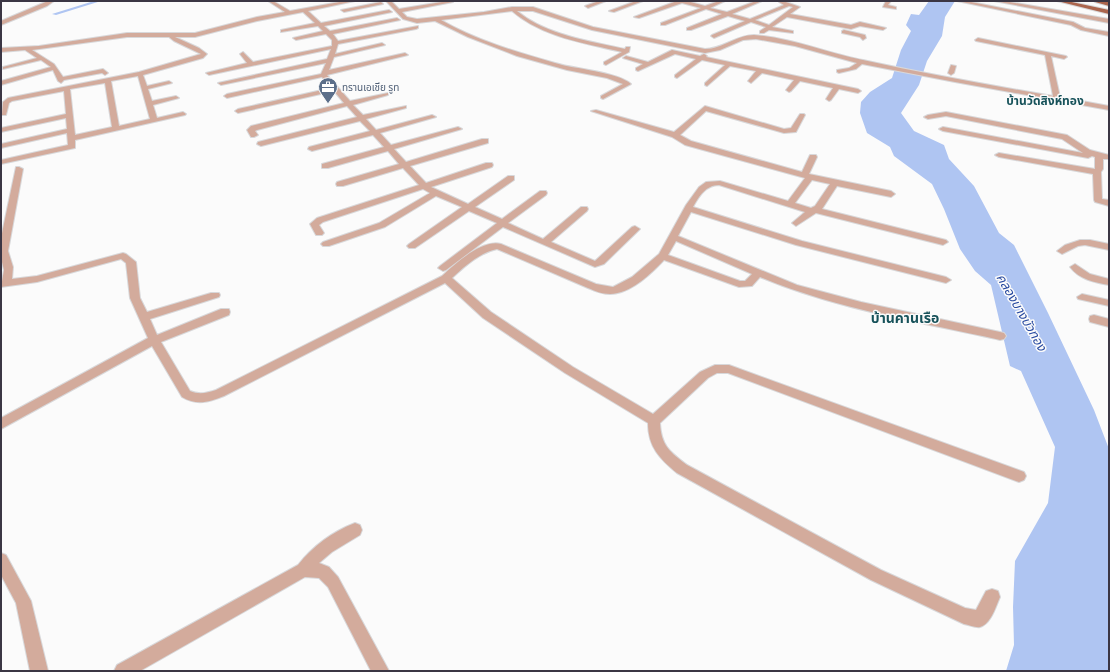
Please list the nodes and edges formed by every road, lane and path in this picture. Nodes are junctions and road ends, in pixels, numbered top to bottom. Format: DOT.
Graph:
graph roads {
  1 [pos="52,1"];
  2 [pos="270,1"];
  3 [pos="353,1"];
  4 [pos="390,1"];
  5 [pos="604,1"];
  6 [pos="641,1"];
  7 [pos="682,1"];
  8 [pos="723,1"];
  9 [pos="760,1"];
  10 [pos="779,1"];
  11 [pos="889,1"];
  12 [pos="959,1"];
  13 [pos="996,1"];
  14 [pos="1060,1"];
  15 [pos="1066,1"];
  16 [pos="1075,1"];
  17 [pos="1088,1"];
  18 [pos="1097,1"];
  19 [pos="1103,1"];
  20 [pos="451,2"];
  21 [pos="380,3"];
  22 [pos="1109,4"];
  23 [pos="787,5"];
  24 [pos="588,6"];
  25 [pos="705,8"];
  26 [pos="894,8"];
  27 [pos="342,10"];
  28 [pos="512,10"];
  29 [pos="997,10"];
  30 [pos="397,11"];
  31 [pos="612,11"];
  32 [pos="1109,11"];
  33 [pos="288,12"];
  34 [pos="308,12"];
  35 [pos="389,12"];
  36 [pos="992,13"];
  37 [pos="727,14"];
  38 [pos="787,15"];
  39 [pos="637,17"];
  40 [pos="438,19"];
  41 [pos="781,19"];
  42 [pos="398,20"];
  43 [pos="750,21"];
  44 [pos="1109,21"];
  45 [pos="1,23"];
  46 [pos="319,24"];
  47 [pos="663,24"];
  48 [pos="767,26"];
  49 [pos="416,27"];
  50 [pos="883,28"];
  51 [pos="689,29"];
  52 [pos="283,30"];
  53 [pos="328,32"];
  54 [pos="791,32"];
  55 [pos="612,33"];
  56 [pos="1109,34"];
  57 [pos="173,35"];
  58 [pos="181,35"];
  59 [pos="714,36"];
  60 [pos="754,36"];
  61 [pos="606,37"];
  62 [pos="634,37"];
  63 [pos="296,38"];
  64 [pos="863,38"];
  65 [pos="978,40"];
  66 [pos="185,44"];
  67 [pos="335,45"];
  68 [pos="382,45"];
  69 [pos="28,50"];
  70 [pos="2,51"];
  71 [pos="711,51"];
  72 [pos="244,54"];
  73 [pos="627,54"];
  74 [pos="1048,54"];
  75 [pos="405,55"];
  76 [pos="1,57"];
  77 [pos="1064,57"];
  78 [pos="43,58"];
  79 [pos="331,58"];
  80 [pos="702,58"];
  81 [pos="204,62"];
  82 [pos="860,62"];
  83 [pos="606,63"];
  84 [pos="251,64"];
  85 [pos="648,64"];
  86 [pos="729,64"];
  87 [pos="190,65"];
  88 [pos="953,66"];
  89 [pos="5,68"];
  90 [pos="55,68"];
  91 [pos="638,69"];
  92 [pos="760,71"];
  93 [pos="838,71"];
  94 [pos="929,72"];
  95 [pos="105,73"];
  96 [pos="209,73"];
  97 [pos="951,73"];
  98 [pos="140,74"];
  99 [pos="325,74"];
  100 [pos="677,76"];
  101 [pos="798,79"];
  102 [pos="108,81"];
  103 [pos="751,81"];
  104 [pos="967,82"];
  105 [pos="1,83"];
  106 [pos="169,83"];
  107 [pos="221,83"];
  108 [pos="707,84"];
  109 [pos="838,87"];
  110 [pos="144,88"];
  111 [pos="8,89"];
  112 [pos="67,89"];
  113 [pos="336,89"];
  114 [pos="789,90"];
  115 [pos="858,91"];
  116 [pos="386,94"];
  117 [pos="227,96"];
  118 [pos="603,97"];
  119 [pos="176,98"];
  120 [pos="829,99"];
  121 [pos="1057,99"];
  122 [pos="149,104"];
  123 [pos="348,104"];
  124 [pos="404,107"];
  125 [pos="1109,108"];
  126 [pos="238,111"];
  127 [pos="594,112"];
  128 [pos="4,114"];
  129 [pos="183,114"];
  130 [pos="69,115"];
  131 [pos="802,115"];
  132 [pos="432,117"];
  133 [pos="928,117"];
  134 [pos="361,118"];
  135 [pos="154,120"];
  136 [pos="116,128"];
  137 [pos="458,129"];
  138 [pos="943,129"];
  139 [pos="1,130"];
  140 [pos="374,132"];
  141 [pos="72,134"];
  142 [pos="254,135"];
  143 [pos="675,135"];
  144 [pos="485,141"];
  145 [pos="261,144"];
  146 [pos="1,146"];
  147 [pos="389,148"];
  148 [pos="312,149"];
  149 [pos="999,155"];
  150 [pos="813,157"];
  151 [pos="1099,157"];
  152 [pos="1109,157"];
  153 [pos="1,162"];
  154 [pos="405,165"];
  155 [pos="489,165"];
  156 [pos="325,166"];
  157 [pos="19,169"];
  158 [pos="1097,172"];
  159 [pos="807,176"];
  160 [pos="511,178"];
  161 [pos="835,183"];
  162 [pos="340,184"];
  163 [pos="424,186"];
  164 [pos="436,193"];
  165 [pos="544,193"];
  166 [pos="891,194"];
  167 [pos="1109,203"];
  168 [pos="790,204"];
  169 [pos="468,208"];
  170 [pos="688,208"];
  171 [pos="584,209"];
  172 [pos="814,210"];
  173 [pos="5,221"];
  174 [pos="502,223"];
  175 [pos="796,223"];
  176 [pos="635,229"];
  177 [pos="319,233"];
  178 [pos="673,237"];
  179 [pos="943,242"];
  180 [pos="544,243"];
  181 [pos="326,244"];
  182 [pos="412,246"];
  183 [pos="1109,247"];
  184 [pos="1062,251"];
  185 [pos="663,256"];
  186 [pos="5,264"];
  187 [pos="1075,267"];
  188 [pos="759,272"];
  189 [pos="444,273"];
  190 [pos="946,280"];
  191 [pos="1109,282"];
  192 [pos="3,284"];
  193 [pos="215,295"];
  194 [pos="1082,297"];
  195 [pos="1109,303"];
  196 [pos="225,312"];
  197 [pos="144,317"];
  198 [pos="1094,319"];
  199 [pos="1109,323"];
  200 [pos="1000,336"];
  201 [pos="154,340"];
  202 [pos="654,421"];
  203 [pos="1,424"];
  204 [pos="1019,476"];
  205 [pos="355,530"];
  206 [pos="1,560"];
  207 [pos="303,570"];
  208 [pos="992,597"];
  209 [pos="39,671"];
  210 [pos="123,671"];
  211 [pos="380,671"];
  1 -- 45 [label="street"];
  2 -- 33 [label="street"];
  3 -- 34 [label="street"];
  4 -- 30 [label="street"];
  5 -- 24 [label="street"];
  6 -- 31 [label="street"];
  7 -- 25 [label="street"];
  7 -- 39 [label="street"];
  8 -- 25 [label="street"];
  9 -- 37 [label="street"];
  10 -- 38 [label="street"];
  11 -- 26 [label="street"];
  12 -- 29 [label="street"];
  13 -- 44 [label="street"];
  14 -- 32 [label="main road"];
  15 -- 32 [label="main road"];
  16 -- 32 [label="main road"];
  17 -- 22 [label="main road"];
  18 -- 22 [label="main road"];
  19 -- 22 [label="main road"];
  20 -- 30 [label="street"];
  21 -- 27 [label="street"];
  23 -- 43 [label="street"];
  25 -- 37 [label="street"];
  25 -- 47 [label="street"];
  28 -- 40 [label="street"];
  28 -- 55 [label="street"];
  28 -- 73 [label="street"];
  29 -- 36 [label="street"];
  29 -- 56 [label="street"];
  30 -- 40 [label="street"];
  33 -- 34 [label="street"];
  33 -- 58 [label="street"];
  34 -- 46 [label="street"];
  35 -- 46 [label="street"];
  37 -- 43 [label="street"];
  37 -- 51 [label="street"];
  38 -- 41 [label="street"];
  38 -- 50 [label="street"];
  40 -- 118 [label="street"];
  41 -- 48 [label="street"];
  41 -- 64 [label="street"];
  42 -- 53 [label="street"];
  43 -- 48 [label="street"];
  43 -- 59 [label="street"];
  46 -- 52 [label="street"];
  46 -- 53 [label="street"];
  48 -- 54 [label="street"];
  48 -- 60 [label="street"];
  49 -- 67 [label="street"];
  53 -- 63 [label="street"];
  53 -- 67 [label="street"];
  55 -- 61 [label="street"];
  55 -- 62 [label="street"];
  57 -- 58 [label="street"];
  57 -- 66 [label="street"];
  57 -- 69 [label="street"];
  58 -- 66 [label="street"];
  60 -- 71 [label="street"];
  60 -- 82 [label="street"];
  62 -- 71 [label="street"];
  62 -- 73 [label="street"];
  65 -- 74 [label="street"];
  66 -- 98 [label="street"];
  67 -- 79 [label="street"];
  67 -- 84 [label="street"];
  68 -- 79 [label="street"];
  69 -- 70 [label="street"];
  69 -- 76 [label="street"];
  69 -- 78 [label="street"];
  71 -- 80 [label="street"];
  72 -- 84 [label="street"];
  73 -- 83 [label="street"];
  73 -- 85 [label="street"];
  74 -- 77 [label="street"];
  74 -- 121 [label="street"];
  75 -- 99 [label="street"];
  78 -- 89 [label="street"];
  78 -- 90 [label="street"];
  79 -- 99 [label="street"];
  79 -- 107 [label="street"];
  80 -- 85 [label="street"];
  80 -- 86 [label="street"];
  80 -- 100 [label="street"];
  81 -- 87 [label="street"];
  82 -- 93 [label="street"];
  82 -- 94 [label="street"];
  84 -- 96 [label="street"];
  85 -- 91 [label="street"];
  86 -- 92 [label="street"];
  86 -- 108 [label="street"];
  88 -- 97 [label="street"];
  90 -- 95 [label="street"];
  90 -- 105 [label="street"];
  92 -- 101 [label="street"];
  92 -- 103 [label="street"];
  94 -- 97 [label="street"];
  94 -- 104 [label="street"];
  97 -- 104 [label="street"];
  98 -- 102 [label="street"];
  98 -- 110 [label="street"];
  99 -- 113 [label="street"];
  99 -- 117 [label="street"];
  101 -- 109 [label="street"];
  101 -- 114 [label="street"];
  102 -- 112 [label="street"];
  102 -- 136 [label="street"];
  104 -- 121 [label="street"];
  105 -- 111 [label="street"];
  106 -- 110 [label="street"];
  109 -- 115 [label="street"];
  109 -- 120 [label="street"];
  110 -- 122 [label="street"];
  112 -- 128 [label="street"];
  112 -- 130 [label="street"];
  113 -- 123 [label="street"];
  113 -- 126 [label="street"];
  116 -- 123 [label="street"];
  119 -- 122 [label="street"];
  121 -- 125 [label="street"];
  122 -- 135 [label="street"];
  123 -- 134 [label="street"];
  123 -- 142 [label="street"];
  124 -- 134 [label="street"];
  127 -- 143 [label="street"];
  129 -- 135 [label="street"];
  130 -- 139 [label="street"];
  130 -- 141 [label="street"];
  131 -- 143 [label="street"];
  132 -- 140 [label="street"];
  133 -- 151 [label="street"];
  134 -- 140 [label="street"];
  134 -- 145 [label="street"];
  135 -- 136 [label="street"];
  136 -- 141 [label="street"];
  137 -- 147 [label="street"];
  138 -- 151 [label="street"];
  140 -- 147 [label="street"];
  140 -- 148 [label="street"];
  141 -- 146 [label="street"];
  141 -- 153 [label="street"];
  143 -- 159 [label="street"];
  144 -- 154 [label="street"];
  147 -- 154 [label="street"];
  147 -- 156 [label="street"];
  149 -- 158 [label="street"];
  150 -- 159 [label="street"];
  151 -- 152 [label="street"];
  151 -- 158 [label="street"];
  154 -- 162 [label="street"];
  154 -- 163 [label="street"];
  155 -- 163 [label="street"];
  157 -- 173 [label="street"];
  158 -- 167 [label="street"];
  159 -- 161 [label="street"];
  159 -- 168 [label="street"];
  160 -- 169 [label="street"];
  161 -- 166 [label="street"];
  161 -- 172 [label="street"];
  163 -- 164 [label="street"];
  163 -- 177 [label="street"];
  164 -- 169 [label="street"];
  164 -- 181 [label="street"];
  165 -- 174 [label="street"];
  168 -- 170 [label="street"];
  168 -- 172 [label="street"];
  169 -- 174 [label="street"];
  169 -- 182 [label="street"];
  170 -- 178 [label="street"];
  170 -- 190 [label="street"];
  171 -- 180 [label="street"];
  172 -- 175 [label="street"];
  172 -- 179 [label="street"];
  173 -- 186 [label="street"];
  174 -- 180 [label="street"];
  174 -- 189 [label="street"];
  176 -- 180 [label="street"];
  178 -- 185 [label="street"];
  178 -- 188 [label="street"];
  183 -- 184 [label="street"];
  185 -- 188 [label="street"];
  185 -- 189 [label="street"];
  186 -- 192 [label="street"];
  187 -- 191 [label="street"];
  188 -- 200 [label="street"];
  189 -- 201 [label="street"];
  189 -- 202 [label="street"];
  192 -- 197 [label="street"];
  193 -- 197 [label="street"];
  194 -- 195 [label="street"];
  196 -- 201 [label="street"];
  197 -- 201 [label="street"];
  198 -- 199 [label="street"];
  201 -- 203 [label="street"];
  202 -- 204 [label="street"];
  202 -- 208 [label="street"];
  205 -- 207 [label="street"];
  206 -- 209 [label="street"];
  207 -- 210 [label="street"];
  207 -- 211 [label="street"];
}
